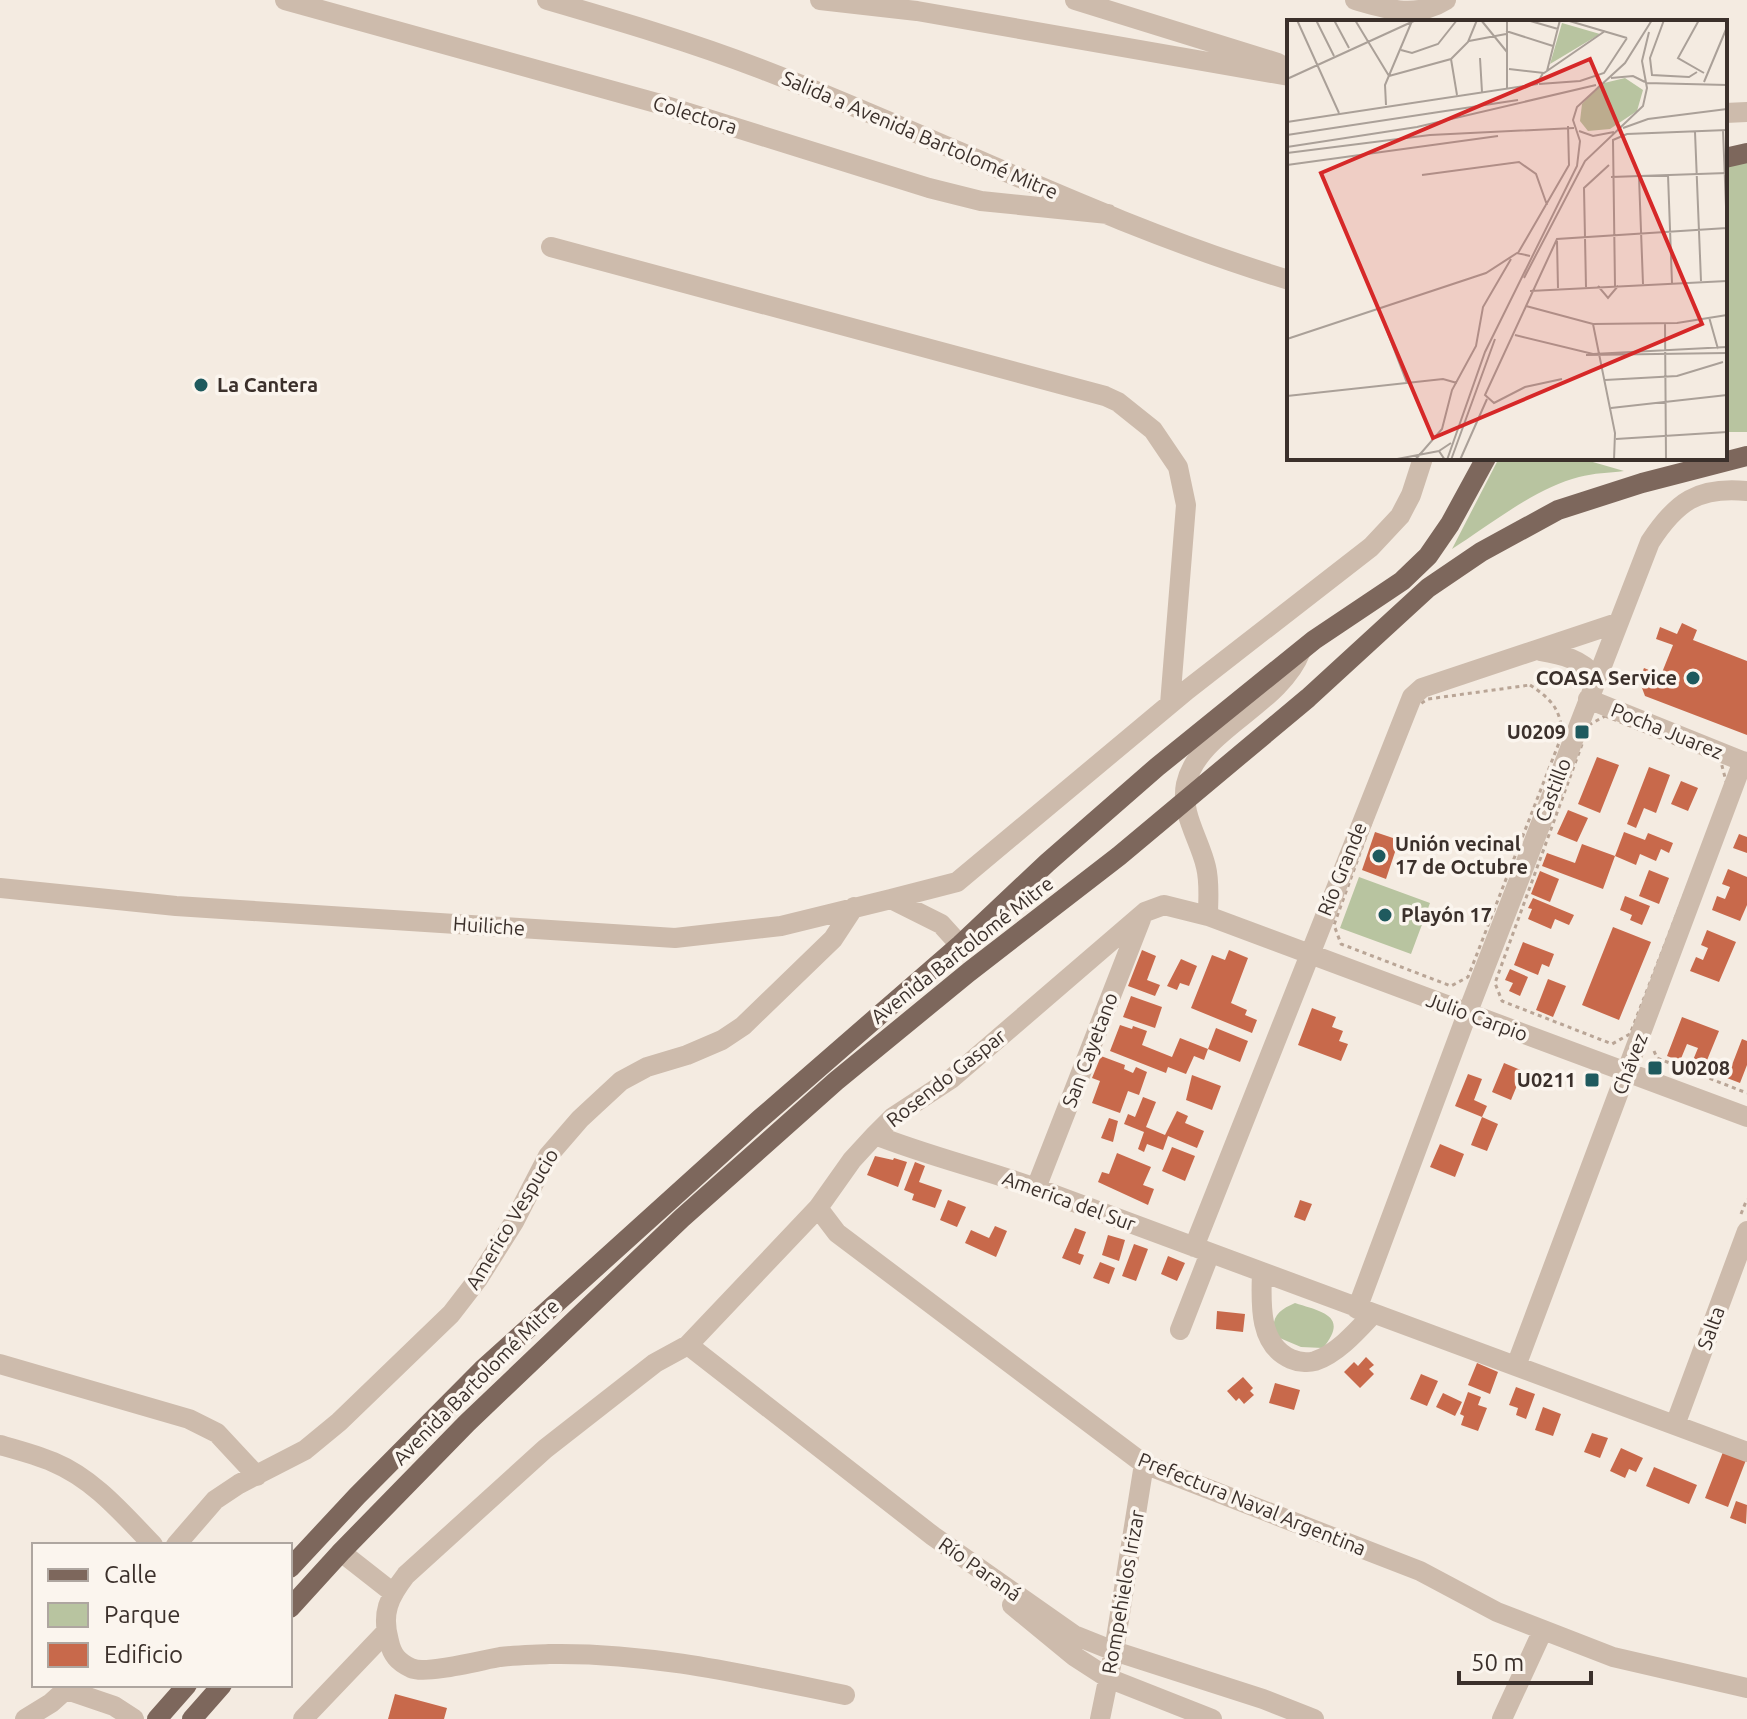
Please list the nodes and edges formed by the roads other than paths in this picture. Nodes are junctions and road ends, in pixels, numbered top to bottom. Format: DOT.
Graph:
graph roads {
  1 [pos="285,0"];
  2 [pos="547,0"];
  3 [pos="820,0"];
  4 [pos="1075,0"];
  5 [pos="1355,0"];
  6 [pos="1446,0"];
  7 [pos="1399,13"];
  8 [pos="1419,20"];
  9 [pos="1287,65"];
  10 [pos="1287,76"];
  11 [pos="1747,112"];
  12 [pos="1727,113"];
  13 [pos="1747,154"];
  14 [pos="1727,158"];
  15 [pos="1108,214"];
  16 [pos="551,247"];
  17 [pos="1287,279"];
  18 [pos="1422,460"];
  19 [pos="1485,460"];
  20 [pos="1725,460"];
  21 [pos="1747,491"];
  22 [pos="1617,623"];
  23 [pos="1302,650"];
  24 [pos="1537,651"];
  25 [pos="1596,677"];
  26 [pos="1588,699"];
  27 [pos="1170,704"];
  28 [pos="1745,762"];
  29 [pos="1184,802"];
  30 [pos="0,888"];
  31 [pos="891,899"];
  32 [pos="854,907"];
  33 [pos="1145,912"];
  34 [pos="1208,916"];
  35 [pos="960,945"];
  36 [pos="1308,955"];
  37 [pos="1467,1014"];
  38 [pos="1627,1072"];
  39 [pos="1747,1117"];
  40 [pos="875,1135"];
  41 [pos="1036,1188"];
  42 [pos="818,1208"];
  43 [pos="1744,1222"];
  44 [pos="1202,1250"];
  45 [pos="1262,1272"];
  46 [pos="1365,1312"];
  47 [pos="1180,1330"];
  48 [pos="688,1345"];
  49 [pos="0,1364"];
  50 [pos="1516,1366"];
  51 [pos="1675,1425"];
  52 [pos="0,1445"];
  53 [pos="1747,1452"];
  54 [pos="1144,1464"];
  55 [pos="257,1476"];
  56 [pos="933,1536"];
  57 [pos="151,1543"];
  58 [pos="178,1543"];
  59 [pos="341,1552"];
  60 [pos="292,1566"];
  61 [pos="392,1592"];
  62 [pos="292,1606"];
  63 [pos="1543,1630"];
  64 [pos="386,1632"];
  65 [pos="1114,1651"];
  66 [pos="1108,1678"];
  67 [pos="69,1687"];
  68 [pos="181,1687"];
  69 [pos="220,1687"];
  70 [pos="1747,1688"];
  71 [pos="845,1695"];
  72 [pos="25,1719"];
  73 [pos="134,1719"];
  74 [pos="157,1719"];
  75 [pos="192,1719"];
  76 [pos="303,1719"];
  77 [pos="1100,1719"];
  78 [pos="1212,1719"];
  79 [pos="1314,1719"];
  80 [pos="1502,1719"];
  1 -- 15 [label="street, Colectora"];
  2 -- 15 [label="street, Salida a Avenida Bartolomé Mitre"];
  3 -- 10 [label="street"];
  4 -- 9 [label="street"];
  5 -- 7 [label="street"];
  6 -- 7 [label="street"];
  7 -- 8 [label="street"];
  11 -- 12 [label="street"];
  13 -- 14 [label="main road"];
  15 -- 17 [label="street, Salida a Avenida Bartolomé Mitre"];
  16 -- 27 [label="street"];
  18 -- 27 [label="street, Huiliche"];
  19 -- 23 [label="main road, Avenida Bartolomé Mitre"];
  20 -- 29 [label="main road, Avenida Bartolomé Mitre"];
  21 -- 22 [label="street, Castillo"];
  22 -- 24 [label="street, Río Grande"];
  22 -- 25 [label="street, Castillo"];
  23 -- 29 [label="street"];
  23 -- 35 [label="main road, Avenida Bartolomé Mitre"];
  24 -- 25 [label="street"];
  24 -- 36 [label="street, Río Grande"];
  25 -- 26 [label="street, Castillo"];
  26 -- 28 [label="street, Pocha Juarez"];
  26 -- 37 [label="street, Castillo"];
  27 -- 31 [label="street, Huiliche"];
  28 -- 38 [label="street, Chávez"];
  29 -- 34 [label="street"];
  29 -- 59 [label="main road, Avenida Bartolomé Mitre"];
  30 -- 32 [label="street, Huiliche"];
  31 -- 32 [label="street, Huiliche"];
  31 -- 35 [label="street"];
  32 -- 55 [label="street, Americo Vespucio"];
  33 -- 34 [label="street"];
  33 -- 40 [label="street, Rosendo Gaspar"];
  33 -- 41 [label="street, San Cayetano"];
  34 -- 36 [label="street, Julio Carpio"];
  35 -- 60 [label="main road, Avenida Bartolomé Mitre"];
  36 -- 37 [label="street, Julio Carpio"];
  36 -- 44 [label="street, Río Grande"];
  37 -- 38 [label="street, Julio Carpio"];
  37 -- 46 [label="street, Castillo"];
  38 -- 39 [label="street, Julio Carpio"];
  38 -- 50 [label="street, Chávez"];
  40 -- 41 [label="street, America del Sur"];
  40 -- 42 [label="street, Rosendo Gaspar"];
  41 -- 44 [label="street, America del Sur"];
  42 -- 48 [label="street, Rosendo Gaspar"];
  42 -- 54 [label="street, Prefectura Naval Argentina"];
  43 -- 51 [label="street, Salta"];
  44 -- 45 [label="street, America del Sur"];
  44 -- 47 [label="street, Río Grande"];
  45 -- 46 [label="street, America del Sur"];
  45 -- 46 [label="street"];
  46 -- 50 [label="street, America del Sur"];
  48 -- 56 [label="street, Río Paraná"];
  48 -- 61 [label="street, Rosendo Gaspar"];
  49 -- 55 [label="street"];
  50 -- 51 [label="street, America del Sur"];
  51 -- 53 [label="street, America del Sur"];
  52 -- 57 [label="street"];
  54 -- 63 [label="street, Prefectura Naval Argentina"];
  54 -- 65 [label="street, Rompehielos Irizar"];
  55 -- 58 [label="street, Americo Vespucio"];
  56 -- 65 [label="street, Río Paraná"];
  56 -- 66 [label="street"];
  59 -- 61 [label="street"];
  59 -- 62 [label="main road, Avenida Bartolomé Mitre"];
  61 -- 64 [label="street"];
  63 -- 70 [label="street, Prefectura Naval Argentina"];
  63 -- 80 [label="street"];
  64 -- 71 [label="street"];
  64 -- 76 [label="street"];
  65 -- 66 [label="street, Rompehielos Irizar"];
  65 -- 79 [label="street, Río Paraná"];
  66 -- 77 [label="street, Rompehielos Irizar"];
  66 -- 78 [label="street"];
  67 -- 72 [label="street"];
  67 -- 73 [label="street"];
  68 -- 74 [label="main road"];
  69 -- 75 [label="main road"];
}
